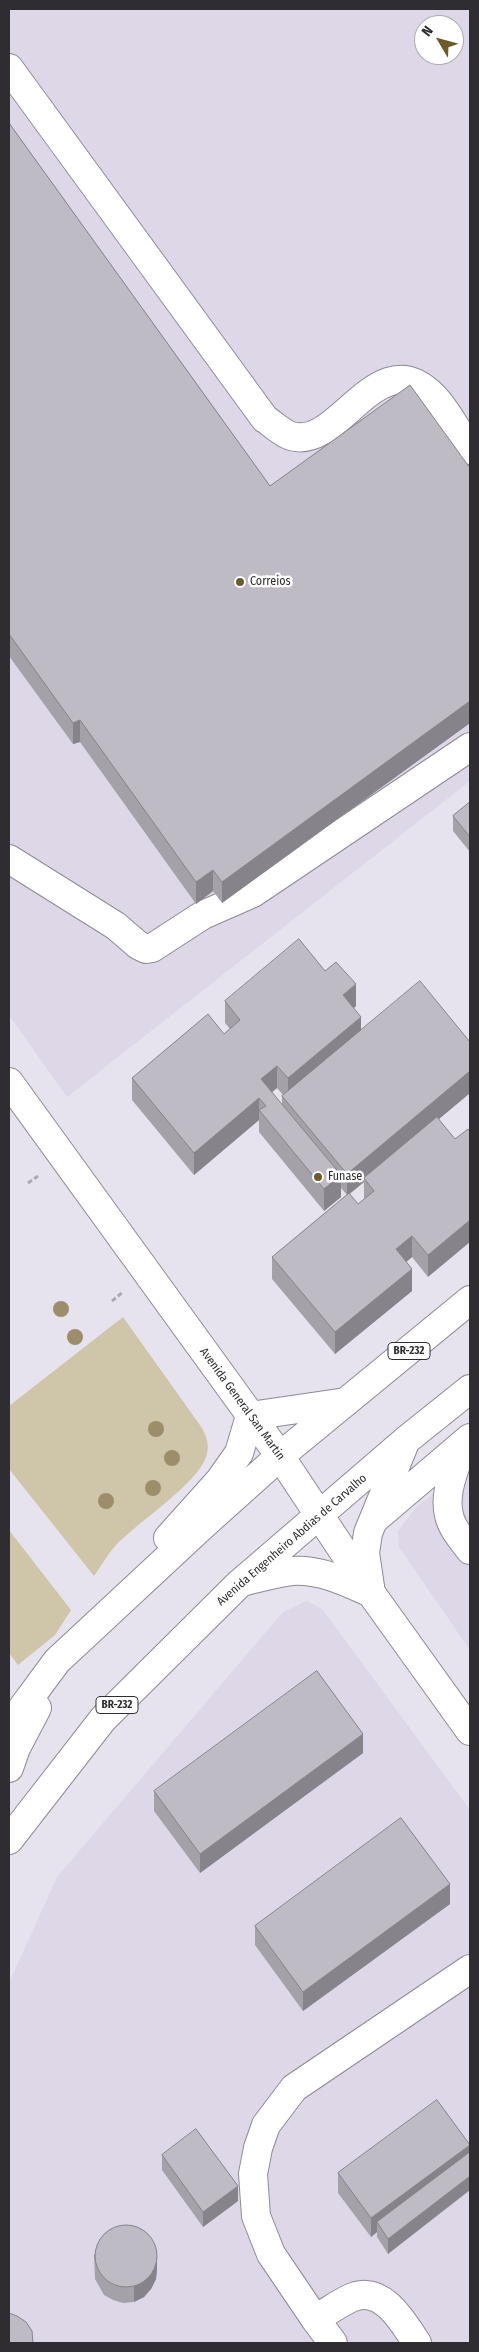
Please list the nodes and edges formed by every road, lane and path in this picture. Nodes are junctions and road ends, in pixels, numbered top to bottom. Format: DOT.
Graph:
graph roads {
  1 [pos="9,68"];
  2 [pos="470,450"];
  3 [pos="470,747"];
  4 [pos="9,859"];
  5 [pos="9,1082"];
  6 [pos="470,1300"];
  7 [pos="470,1389"];
  8 [pos="347,1401"];
  9 [pos="250,1416"];
  10 [pos="405,1441"];
  11 [pos="467,1441"];
  12 [pos="280,1456"];
  13 [pos="220,1480"];
  14 [pos="320,1514"];
  15 [pos="372,1521"];
  16 [pos="201,1527"];
  17 [pos="470,1550"];
  18 [pos="240,1583"];
  19 [pos="371,1593"];
  20 [pos="94,1626"];
  21 [pos="57,1662"];
  22 [pos="9,1707"];
  23 [pos="9,1726"];
  24 [pos="470,1731"];
  25 [pos="9,1768"];
  26 [pos="9,1840"];
  27 [pos="470,1969"];
  28 [pos="315,2319"];
  29 [pos="333,2343"];
  30 [pos="417,2343"];
  1 -- 2 [label="main road"];
  3 -- 4 [label="main road"];
  5 -- 9 [label="main road, Avenida General San Martin"];
  6 -- 8 [label="main road, BR-232"];
  7 -- 10 [label="main road, Avenida Engenheiro Abdias de Carvalho / BR-232"];
  8 -- 9 [label="main road"];
  8 -- 12 [label="main road, BR-232"];
  9 -- 12 [label="main road, Avenida General San Martin"];
  9 -- 13 [label="main road"];
  10 -- 14 [label="main road, Avenida Engenheiro Abdias de Carvalho / BR-232"];
  10 -- 15 [label="main road"];
  11 -- 15 [label="main road"];
  11 -- 17 [label="main road"];
  12 -- 14 [label="main road, Avenida General San Martin"];
  12 -- 16 [label="main road, BR-232"];
  13 -- 16 [label="main road"];
  13 -- 20 [label="main road"];
  14 -- 18 [label="main road, Avenida Engenheiro Abdias de Carvalho / BR-232"];
  14 -- 19 [label="main road, Avenida General San Martin"];
  15 -- 19 [label="main road"];
  16 -- 20 [label="main road, BR-232"];
  18 -- 19 [label="main road"];
  18 -- 26 [label="main road, Avenida Engenheiro Abdias de Carvalho / BR-232"];
  19 -- 24 [label="main road, Avenida General San Martin"];
  20 -- 21 [label="main road, BR-232"];
  20 -- 25 [label="main road"];
  21 -- 22 [label="main road"];
  21 -- 23 [label="main road, BR-232"];
  27 -- 28 [label="main road"];
  28 -- 29 [label="main road"];
  28 -- 30 [label="main road"];
}
